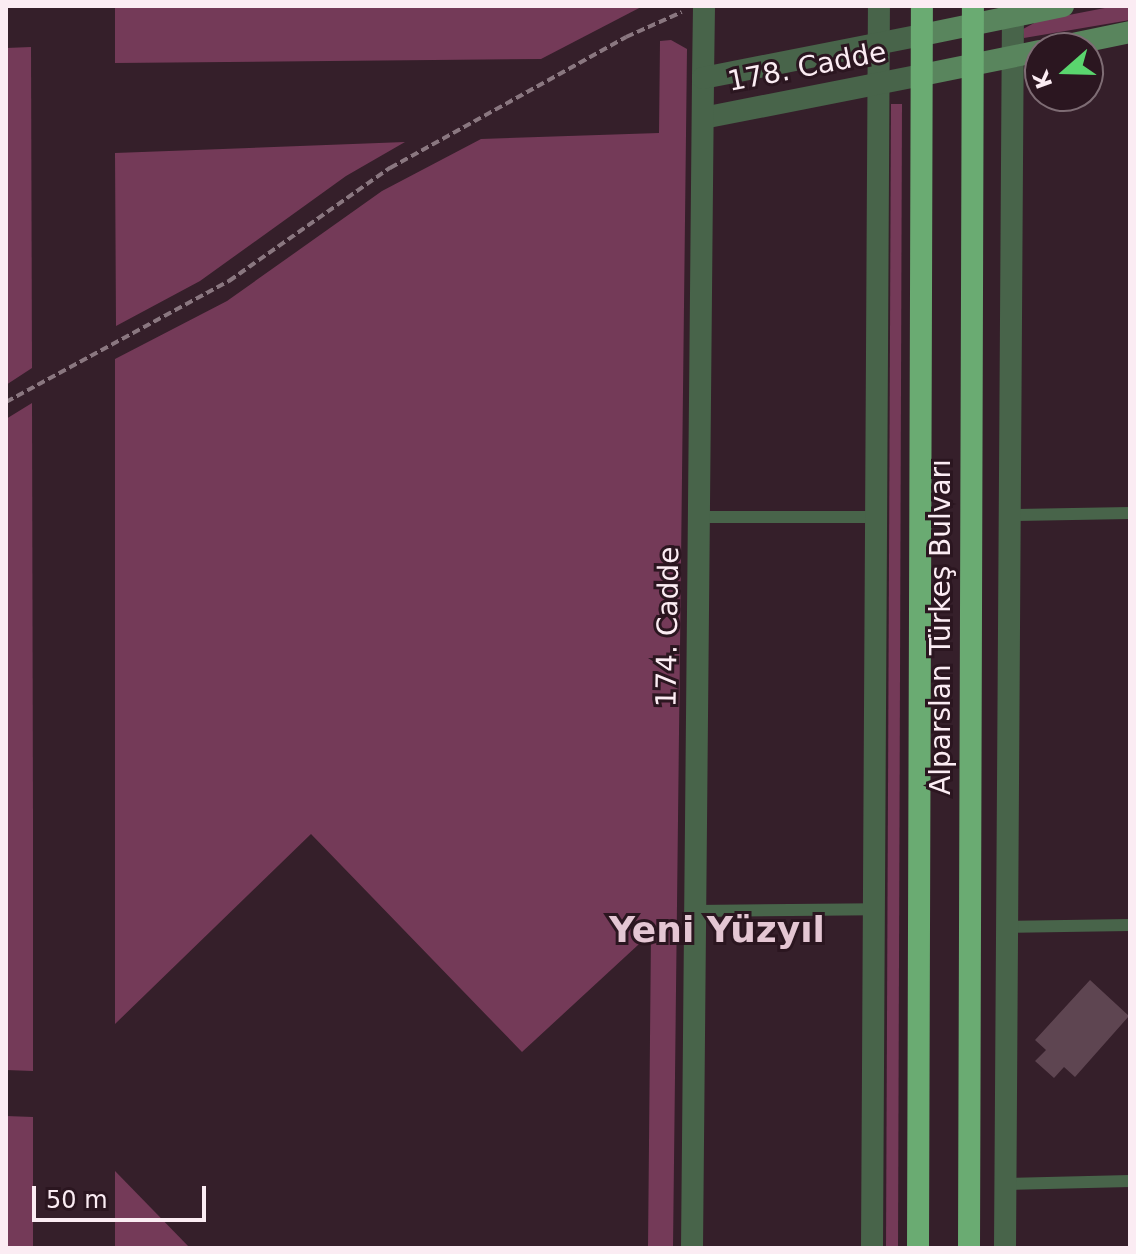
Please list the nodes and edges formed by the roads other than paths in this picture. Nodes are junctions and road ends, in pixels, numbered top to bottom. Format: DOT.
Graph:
graph roads {
  1 [pos="704,6"];
  2 [pos="879,6"];
  3 [pos="922,6"];
  4 [pos="1063,6"];
  5 [pos="1013,11"];
  6 [pos="973,15"];
  7 [pos="1130,32"];
  8 [pos="922,35"];
  9 [pos="1104,37"];
  10 [pos="878,44"];
  11 [pos="1024,54"];
  12 [pos="1012,56"];
  13 [pos="973,64"];
  14 [pos="922,75"];
  15 [pos="703,78"];
  16 [pos="879,84"];
  17 [pos="703,118"];
  18 [pos="1130,513"];
  19 [pos="1010,515"];
  20 [pos="699,517"];
  21 [pos="877,517"];
  22 [pos="874,909"];
  23 [pos="695,911"];
  24 [pos="1130,925"];
  25 [pos="1007,927"];
  26 [pos="1130,1181"];
  27 [pos="1006,1184"];
  28 [pos="692,1248"];
  29 [pos="872,1248"];
  30 [pos="918,1248"];
  31 [pos="969,1248"];
  32 [pos="1005,1248"];
  1 -- 15 [label="street, 174. Cadde"];
  2 -- 10 [label="street"];
  3 -- 8 [label="highway, Alparslan Türkeş Bulvarı"];
  4 -- 5 [label="main road"];
  5 -- 6 [label="main road"];
  5 -- 12 [label="street"];
  6 -- 8 [label="main road"];
  6 -- 13 [label="highway, Alparslan Türkeş Bulvarı"];
  7 -- 9 [label="main road"];
  8 -- 10 [label="street, 178. Cadde"];
  8 -- 14 [label="highway, Alparslan Türkeş Bulvarı"];
  10 -- 15 [label="street, 178. Cadde"];
  10 -- 16 [label="street"];
  11 -- 12 [label="main road"];
  12 -- 13 [label="main road"];
  12 -- 19 [label="street"];
  13 -- 14 [label="main road"];
  13 -- 31 [label="highway, Alparslan Türkeş Bulvarı"];
  14 -- 16 [label="street, 178. Cadde"];
  14 -- 30 [label="highway, Alparslan Türkeş Bulvarı"];
  15 -- 17 [label="street, 174. Cadde"];
  16 -- 17 [label="street, 178. Cadde"];
  16 -- 21 [label="street"];
  17 -- 20 [label="street, 174. Cadde"];
  18 -- 19 [label="lane"];
  19 -- 25 [label="street"];
  20 -- 21 [label="lane"];
  20 -- 23 [label="street, 174. Cadde"];
  21 -- 22 [label="street"];
  22 -- 23 [label="lane"];
  22 -- 29 [label="street"];
  23 -- 28 [label="street, 174. Cadde"];
  24 -- 25 [label="lane"];
  25 -- 27 [label="street"];
  26 -- 27 [label="lane"];
  27 -- 32 [label="street"];
}
